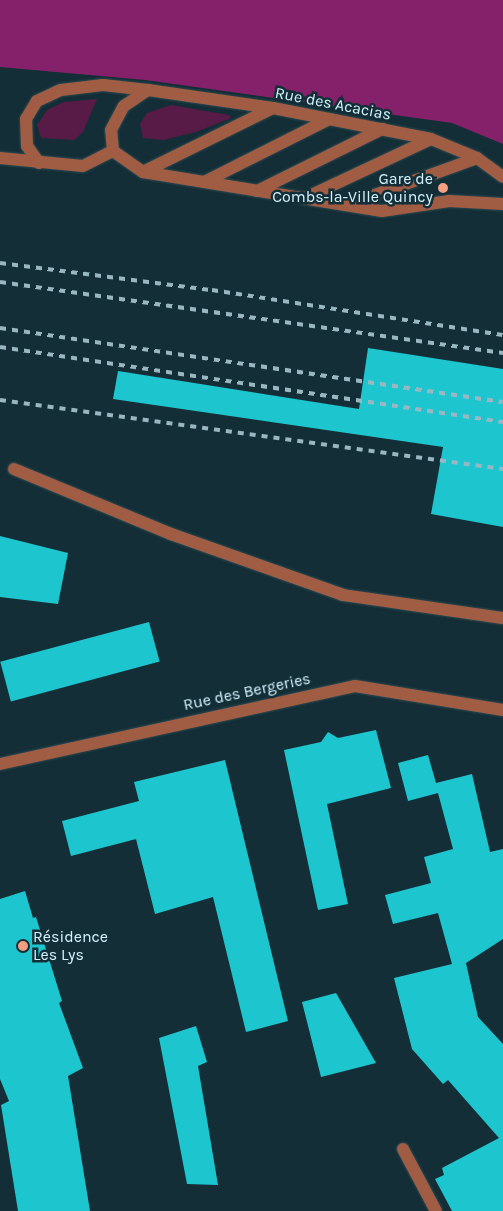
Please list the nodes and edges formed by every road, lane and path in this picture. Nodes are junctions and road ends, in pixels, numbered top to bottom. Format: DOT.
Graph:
graph roads {
  1 [pos="148,90"];
  2 [pos="273,108"];
  3 [pos="329,119"];
  4 [pos="382,129"];
  5 [pos="430,139"];
  6 [pos="113,151"];
  7 [pos="0,158"];
  8 [pos="477,158"];
  9 [pos="39,163"];
  10 [pos="143,172"];
  11 [pos="503,177"];
  12 [pos="204,182"];
  13 [pos="257,190"];
  14 [pos="305,198"];
  15 [pos="503,204"];
  16 [pos="349,205"];
  17 [pos="14,469"];
  18 [pos="503,618"];
  19 [pos="503,710"];
  20 [pos="0,764"];
  21 [pos="403,1149"];
  22 [pos="436,1211"];
  1 -- 2 [label="street, Rue des Acacias"];
  1 -- 6 [label="street"];
  1 -- 9 [label="street, Rue des Acacias"];
  2 -- 3 [label="street, Rue des Acacias"];
  2 -- 10 [label="street"];
  3 -- 4 [label="street, Rue des Acacias"];
  3 -- 12 [label="street"];
  4 -- 5 [label="street, Rue des Acacias"];
  4 -- 13 [label="street"];
  5 -- 8 [label="street, Rue des Acacias"];
  5 -- 14 [label="street"];
  6 -- 9 [label="street"];
  6 -- 10 [label="street"];
  7 -- 9 [label="street"];
  8 -- 11 [label="street, Rue des Acacias"];
  8 -- 16 [label="street"];
  10 -- 12 [label="street"];
  12 -- 13 [label="street"];
  13 -- 14 [label="street"];
  14 -- 16 [label="street"];
  15 -- 16 [label="street"];
  17 -- 18 [label="street"];
  19 -- 20 [label="street, Rue des Bergeries"];
  21 -- 22 [label="street"];
}
